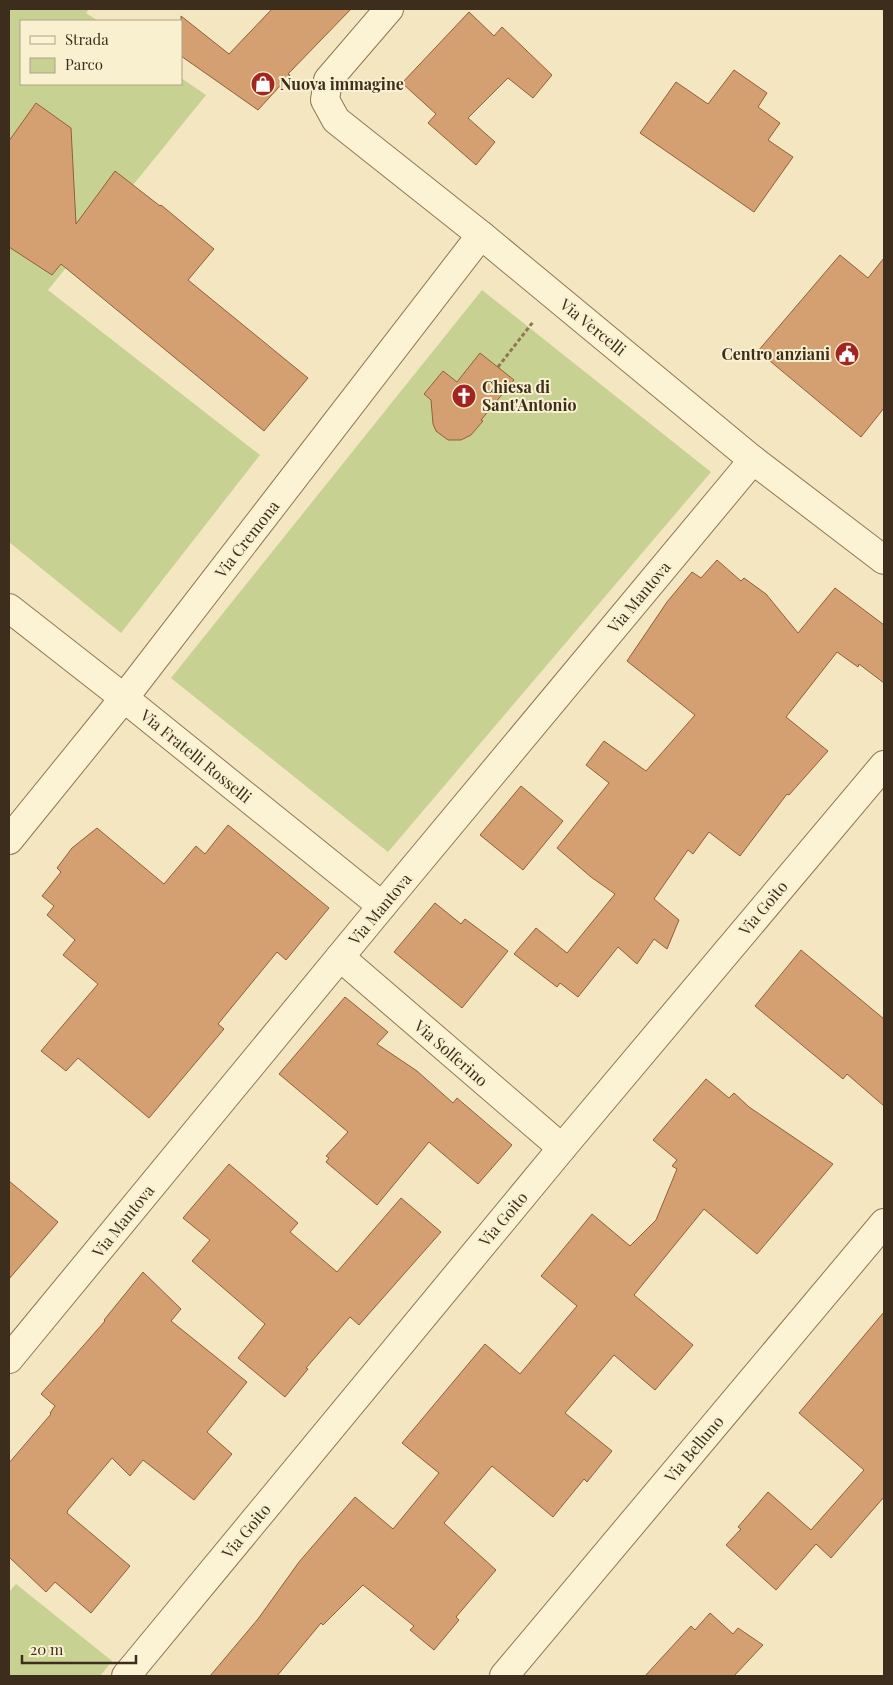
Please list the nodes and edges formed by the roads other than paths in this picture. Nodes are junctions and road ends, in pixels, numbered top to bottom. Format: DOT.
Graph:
graph roads {
  1 [pos="389,9"];
  2 [pos="481,235"];
  3 [pos="754,460"];
  4 [pos="884,560"];
  5 [pos="9,608"];
  6 [pos="124,698"];
  7 [pos="884,765"];
  8 [pos="9,840"];
  9 [pos="382,906"];
  10 [pos="340,957"];
  11 [pos="562,1148"];
  12 [pos="884,1222"];
  13 [pos="9,1359"];
  14 [pos="126,1676"];
  15 [pos="504,1676"];
  1 -- 2 [label="street, Via Vercelli"];
  2 -- 3 [label="street, Via Vercelli"];
  2 -- 6 [label="street, Via Cremona"];
  3 -- 4 [label="street, Via Vercelli"];
  3 -- 9 [label="street, Via Mantova"];
  5 -- 6 [label="street, Via Fratelli Rosselli"];
  6 -- 8 [label="street, Via Cremona"];
  6 -- 9 [label="street, Via Fratelli Rosselli"];
  7 -- 11 [label="street, Via Goito"];
  9 -- 10 [label="street, Via Mantova"];
  10 -- 11 [label="street, Via Solferino"];
  10 -- 13 [label="street, Via Mantova"];
  11 -- 14 [label="street, Via Goito"];
  12 -- 15 [label="street, Via Belluno"];
}
